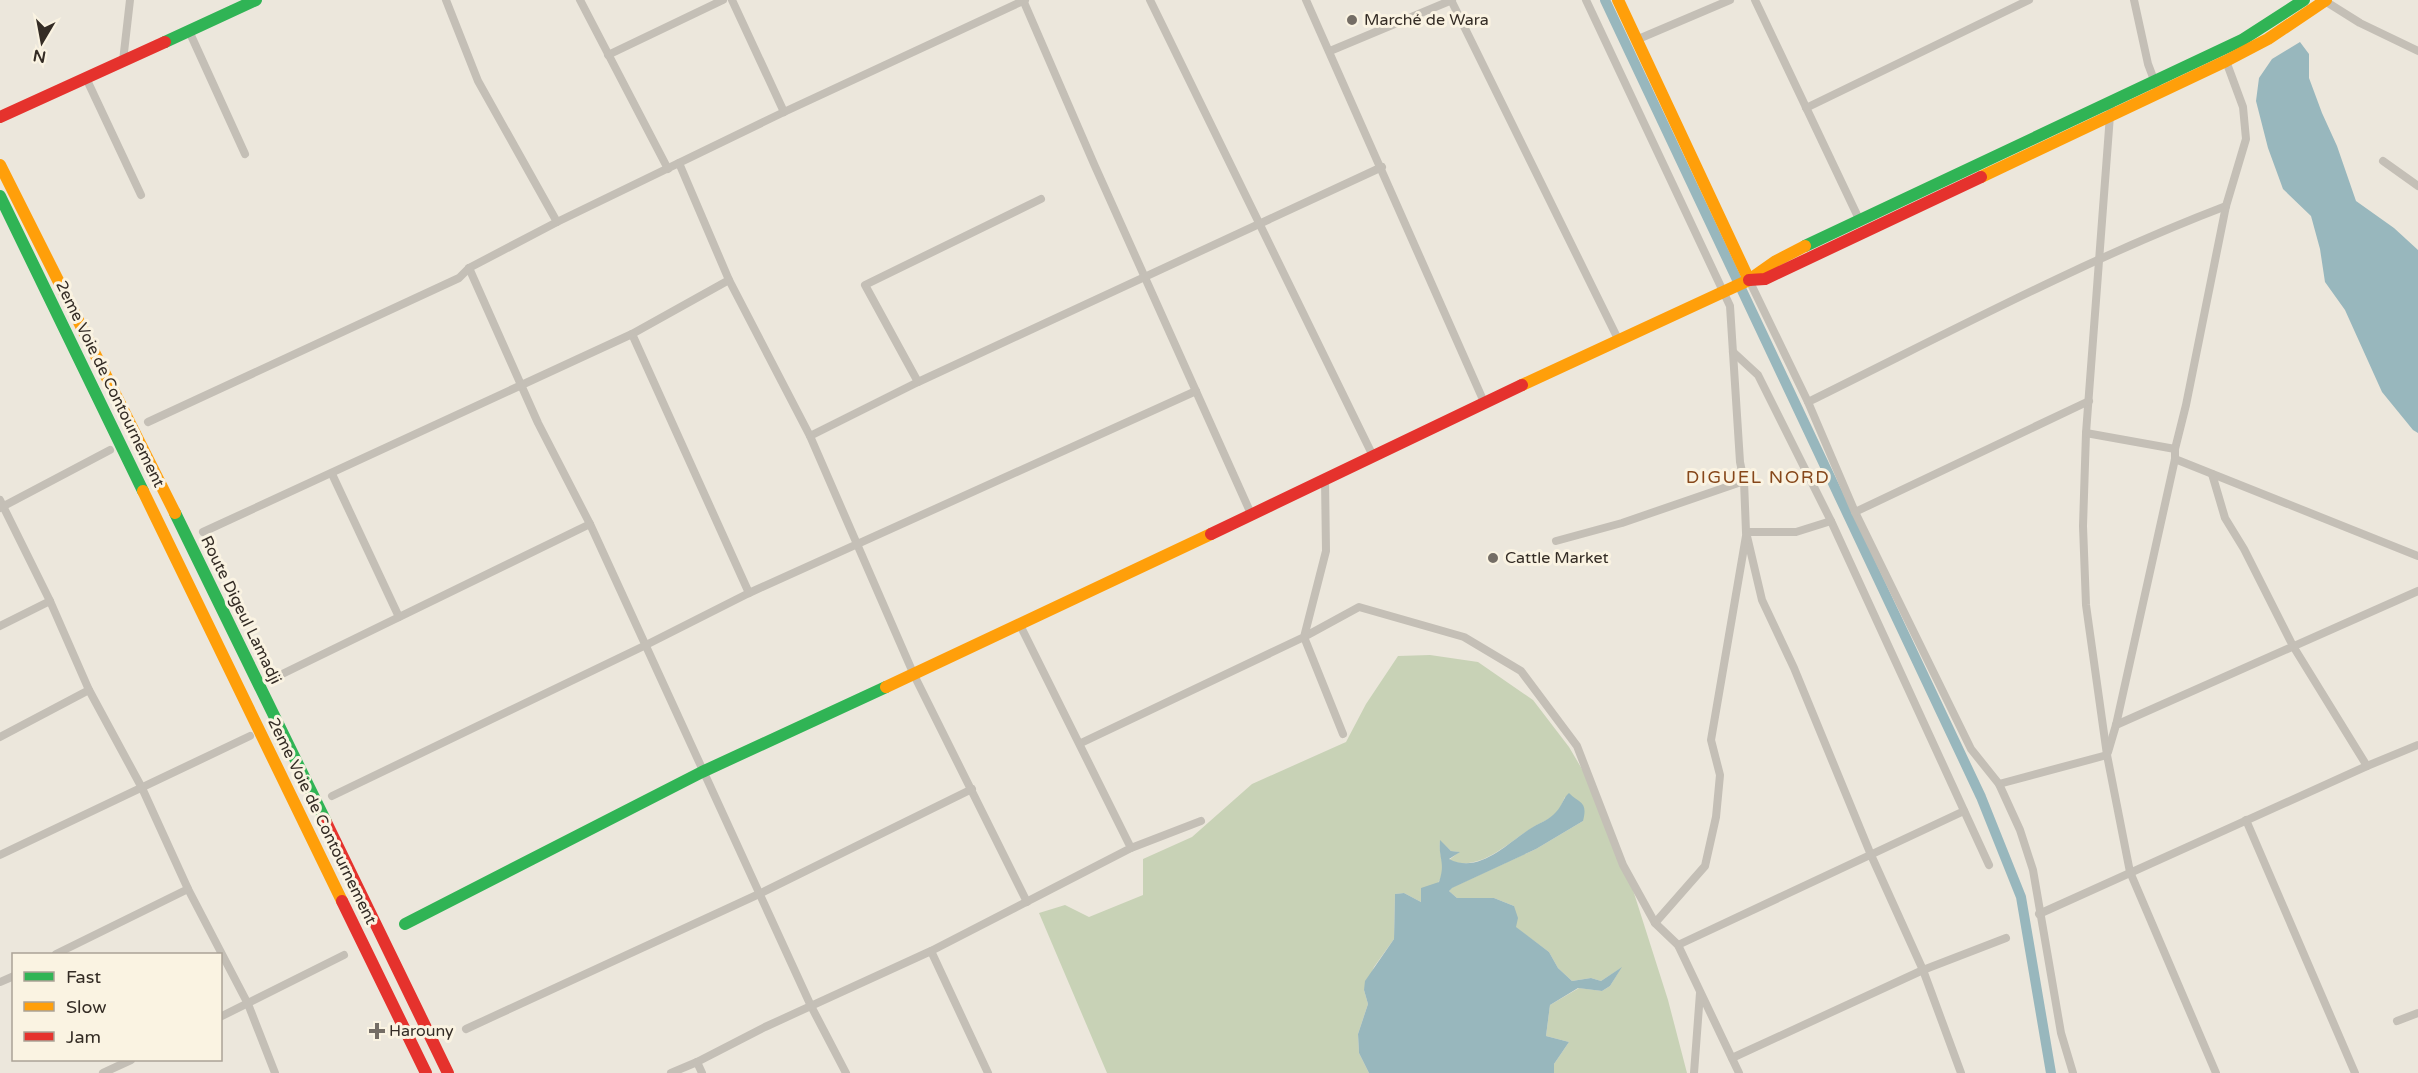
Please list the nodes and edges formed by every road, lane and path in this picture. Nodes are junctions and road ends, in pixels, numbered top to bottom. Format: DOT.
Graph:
graph roads {
  1 [pos="130,0"];
  2 [pos="256,0"];
  3 [pos="446,0"];
  4 [pos="580,0"];
  5 [pos="723,0"];
  6 [pos="732,0"];
  7 [pos="1024,0"];
  8 [pos="1150,0"];
  9 [pos="1306,0"];
  10 [pos="1452,0"];
  11 [pos="1586,0"];
  12 [pos="1618,0"];
  13 [pos="1731,0"];
  14 [pos="1755,0"];
  15 [pos="2029,0"];
  16 [pos="2134,0"];
  17 [pos="2325,0"];
  18 [pos="2303,1"];
  19 [pos="189,31"];
  20 [pos="1636,40"];
  21 [pos="2245,45"];
  22 [pos="1330,51"];
  23 [pos="2418,51"];
  24 [pos="608,55"];
  25 [pos="123,61"];
  26 [pos="2226,61"];
  27 [pos="86,78"];
  28 [pos="2156,87"];
  29 [pos="2111,102"];
  30 [pos="1806,108"];
  31 [pos="783,112"];
  32 [pos="2110,116"];
  33 [pos="0,117"];
  34 [pos="245,154"];
  35 [pos="2383,161"];
  36 [pos="679,163"];
  37 [pos="0,165"];
  38 [pos="1382,167"];
  39 [pos="668,169"];
  40 [pos="2418,186"];
  41 [pos="141,195"];
  42 [pos="0,196"];
  43 [pos="1041,199"];
  44 [pos="2226,206"];
  45 [pos="1858,219"];
  46 [pos="557,222"];
  47 [pos="1258,223"];
  48 [pos="2100,258"];
  49 [pos="469,268"];
  50 [pos="1145,276"];
  51 [pos="729,280"];
  52 [pos="1746,281"];
  53 [pos="1726,290"];
  54 [pos="632,334"];
  55 [pos="1618,339"];
  56 [pos="1732,352"];
  57 [pos="918,382"];
  58 [pos="521,386"];
  59 [pos="1196,391"];
  60 [pos="2089,401"];
  61 [pos="1484,402"];
  62 [pos="1808,402"];
  63 [pos="148,422"];
  64 [pos="2086,434"];
  65 [pos="810,436"];
  66 [pos="2175,449"];
  67 [pos="110,450"];
  68 [pos="1372,456"];
  69 [pos="2175,459"];
  70 [pos="332,474"];
  71 [pos="2212,474"];
  72 [pos="1325,479"];
  73 [pos="1744,480"];
  74 [pos="1,505"];
  75 [pos="1855,512"];
  76 [pos="1252,516"];
  77 [pos="1831,521"];
  78 [pos="590,524"];
  79 [pos="203,532"];
  80 [pos="1746,532"];
  81 [pos="1556,541"];
  82 [pos="858,542"];
  83 [pos="2418,556"];
  84 [pos="2418,591"];
  85 [pos="749,593"];
  86 [pos="50,601"];
  87 [pos="399,617"];
  88 [pos="1020,625"];
  89 [pos="0,626"];
  90 [pos="1304,637"];
  91 [pos="646,645"];
  92 [pos="2293,646"];
  93 [pos="914,675"];
  94 [pos="274,678"];
  95 [pos="89,690"];
  96 [pos="2116,725"];
  97 [pos="1343,734"];
  98 [pos="250,736"];
  99 [pos="0,737"];
  100 [pos="1081,744"];
  101 [pos="2418,745"];
  102 [pos="2107,755"];
  103 [pos="2367,766"];
  104 [pos="702,772"];
  105 [pos="1999,784"];
  106 [pos="142,788"];
  107 [pos="972,789"];
  108 [pos="332,796"];
  109 [pos="1964,811"];
  110 [pos="2246,820"];
  111 [pos="1201,821"];
  112 [pos="1131,848"];
  113 [pos="0,855"];
  114 [pos="1872,855"];
  115 [pos="1989,866"];
  116 [pos="2130,873"];
  117 [pos="188,889"];
  118 [pos="759,894"];
  119 [pos="1027,902"];
  120 [pos="2039,914"];
  121 [pos="1655,923"];
  122 [pos="405,924"];
  123 [pos="2006,938"];
  124 [pos="1678,945"];
  125 [pos="931,951"];
  126 [pos="58,953"];
  127 [pos="221,953"];
  128 [pos="222,954"];
  129 [pos="344,955"];
  130 [pos="1923,970"];
  131 [pos="1700,991"];
  132 [pos="248,1004"];
  133 [pos="811,1006"];
  134 [pos="2418,1013"];
  135 [pos="222,1016"];
  136 [pos="2397,1021"];
  137 [pos="466,1029"];
  138 [pos="1732,1058"];
  139 [pos="127,1061"];
  140 [pos="697,1062"];
  141 [pos="103,1073"];
  142 [pos="275,1073"];
  143 [pos="426,1073"];
  144 [pos="448,1073"];
  145 [pos="671,1073"];
  146 [pos="702,1073"];
  147 [pos="846,1073"];
  148 [pos="988,1073"];
  149 [pos="1694,1073"];
  150 [pos="1739,1073"];
  151 [pos="1961,1073"];
  152 [pos="2073,1073"];
  153 [pos="2216,1073"];
  154 [pos="2355,1073"];
  1 -- 25 [label="street"];
  2 -- 19 [label="street"];
  3 -- 46 [label="street"];
  4 -- 24 [label="street"];
  5 -- 24 [label="street"];
  6 -- 31 [label="street"];
  7 -- 31 [label="street"];
  7 -- 50 [label="street"];
  8 -- 47 [label="street"];
  9 -- 22 [label="street"];
  10 -- 22 [label="street"];
  10 -- 55 [label="street"];
  11 -- 53 [label="street"];
  12 -- 20 [label="street"];
  13 -- 20 [label="street"];
  14 -- 30 [label="street"];
  15 -- 30 [label="street"];
  16 -- 28 [label="street"];
  17 -- 21 [label="street"];
  17 -- 23 [label="street"];
  18 -- 21 [label="street"];
  19 -- 25 [label="street"];
  19 -- 34 [label="street"];
  20 -- 52 [label="street"];
  21 -- 26 [label="street"];
  21 -- 28 [label="street"];
  22 -- 38 [label="street"];
  24 -- 39 [label="street"];
  25 -- 27 [label="street"];
  26 -- 28 [label="street"];
  26 -- 44 [label="street"];
  27 -- 33 [label="street"];
  27 -- 41 [label="street"];
  28 -- 29 [label="street"];
  28 -- 32 [label="street"];
  29 -- 32 [label="street"];
  29 -- 45 [label="street"];
  30 -- 45 [label="street"];
  31 -- 36 [label="street"];
  32 -- 48 [label="street"];
  32 -- 52 [label="street"];
  35 -- 40 [label="street"];
  36 -- 39 [label="street"];
  36 -- 51 [label="street"];
  37 -- 144 [label="street, Route Digeul Lamadji"];
  38 -- 47 [label="street"];
  38 -- 61 [label="street"];
  39 -- 46 [label="street"];
  42 -- 143 [label="street, 2eme Voie de Contournement"];
  43 -- 57 [label="street"];
  44 -- 48 [label="street"];
  44 -- 66 [label="street"];
  45 -- 52 [label="street"];
  46 -- 49 [label="street"];
  47 -- 50 [label="street"];
  47 -- 68 [label="street"];
  48 -- 60 [label="street"];
  48 -- 62 [label="street"];
  49 -- 58 [label="street"];
  49 -- 63 [label="street"];
  50 -- 57 [label="street"];
  50 -- 59 [label="street"];
  51 -- 54 [label="street"];
  51 -- 65 [label="street"];
  52 -- 53 [label="street"];
  52 -- 62 [label="street"];
  53 -- 55 [label="street"];
  53 -- 56 [label="street"];
  54 -- 58 [label="street"];
  54 -- 85 [label="street"];
  55 -- 61 [label="street"];
  56 -- 73 [label="street"];
  56 -- 77 [label="street"];
  57 -- 65 [label="street"];
  58 -- 70 [label="street"];
  58 -- 78 [label="street"];
  59 -- 76 [label="street"];
  59 -- 82 [label="street"];
  60 -- 64 [label="street"];
  60 -- 75 [label="street"];
  61 -- 68 [label="street"];
  62 -- 75 [label="street"];
  64 -- 66 [label="street"];
  64 -- 102 [label="street"];
  65 -- 82 [label="street"];
  66 -- 69 [label="street"];
  67 -- 74 [label="street"];
  68 -- 72 [label="street"];
  69 -- 71 [label="street"];
  69 -- 96 [label="street"];
  70 -- 79 [label="street"];
  70 -- 87 [label="street"];
  71 -- 83 [label="street"];
  71 -- 92 [label="street"];
  72 -- 76 [label="street"];
  72 -- 90 [label="street"];
  73 -- 80 [label="street"];
  73 -- 81 [label="street"];
  74 -- 86 [label="street"];
  75 -- 105 [label="street"];
  76 -- 88 [label="street"];
  77 -- 80 [label="street"];
  77 -- 109 [label="street"];
  78 -- 87 [label="street"];
  78 -- 91 [label="street"];
  80 -- 114 [label="street"];
  80 -- 121 [label="street"];
  82 -- 85 [label="street"];
  82 -- 93 [label="street"];
  84 -- 92 [label="street"];
  85 -- 91 [label="street"];
  86 -- 89 [label="street"];
  86 -- 95 [label="street"];
  87 -- 94 [label="street"];
  88 -- 93 [label="street"];
  88 -- 100 [label="street"];
  90 -- 97 [label="street"];
  90 -- 100 [label="street"];
  90 -- 121 [label="street"];
  91 -- 104 [label="street"];
  91 -- 108 [label="street"];
  92 -- 96 [label="street"];
  92 -- 103 [label="street"];
  93 -- 104 [label="street"];
  93 -- 107 [label="street"];
  95 -- 99 [label="street"];
  95 -- 106 [label="street"];
  96 -- 102 [label="street"];
  98 -- 106 [label="street"];
  100 -- 112 [label="street"];
  101 -- 103 [label="street"];
  102 -- 105 [label="street"];
  102 -- 116 [label="street"];
  103 -- 110 [label="street"];
  104 -- 118 [label="street"];
  104 -- 122 [label="street"];
  105 -- 120 [label="street"];
  106 -- 113 [label="street"];
  106 -- 117 [label="street"];
  107 -- 118 [label="street"];
  107 -- 119 [label="street"];
  109 -- 114 [label="street"];
  109 -- 115 [label="street"];
  110 -- 116 [label="street"];
  110 -- 154 [label="street"];
  111 -- 112 [label="street"];
  112 -- 119 [label="street"];
  114 -- 124 [label="street"];
  114 -- 130 [label="street"];
  116 -- 120 [label="street"];
  116 -- 153 [label="street"];
  117 -- 126 [label="street"];
  117 -- 127 [label="street"];
  118 -- 133 [label="street"];
  118 -- 137 [label="street"];
  119 -- 125 [label="street"];
  120 -- 152 [label="street"];
  121 -- 124 [label="street"];
  123 -- 130 [label="street"];
  124 -- 131 [label="street"];
  125 -- 133 [label="street"];
  125 -- 148 [label="street"];
  128 -- 132 [label="street"];
  129 -- 132 [label="street"];
  130 -- 138 [label="street"];
  130 -- 151 [label="street"];
  131 -- 138 [label="street"];
  131 -- 149 [label="street"];
  132 -- 135 [label="street"];
  132 -- 142 [label="street"];
  133 -- 140 [label="street"];
  133 -- 147 [label="street"];
  134 -- 136 [label="street"];
  138 -- 150 [label="street"];
  139 -- 141 [label="street"];
  140 -- 145 [label="street"];
  140 -- 146 [label="street"];
}
